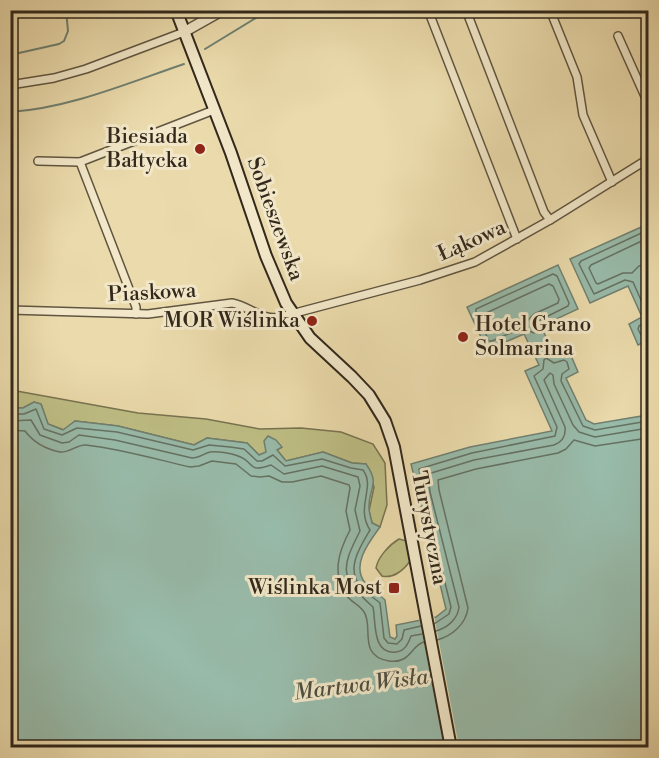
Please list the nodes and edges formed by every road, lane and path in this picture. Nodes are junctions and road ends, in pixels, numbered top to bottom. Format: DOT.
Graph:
graph roads {
  1 [pos="176,10"];
  2 [pos="223,10"];
  3 [pos="428,10"];
  4 [pos="466,10"];
  5 [pos="550,10"];
  6 [pos="184,32"];
  7 [pos="618,36"];
  8 [pos="10,85"];
  9 [pos="648,103"];
  10 [pos="214,110"];
  11 [pos="648,159"];
  12 [pos="38,161"];
  13 [pos="80,162"];
  14 [pos="612,182"];
  15 [pos="550,220"];
  16 [pos="517,239"];
  17 [pos="10,310"];
  18 [pos="136,314"];
  19 [pos="292,314"];
  20 [pos="394,447"];
  21 [pos="451,747"];
  1 -- 6 [label="main road, Sobieszewska"];
  2 -- 6 [label="street"];
  3 -- 16 [label="street"];
  4 -- 15 [label="street"];
  5 -- 14 [label="street"];
  6 -- 8 [label="street"];
  6 -- 10 [label="main road, Sobieszewska"];
  7 -- 9 [label="street"];
  10 -- 13 [label="street"];
  10 -- 19 [label="main road, Sobieszewska"];
  11 -- 14 [label="street, Łąkowa"];
  12 -- 13 [label="street"];
  13 -- 18 [label="street"];
  14 -- 15 [label="street, Łąkowa"];
  15 -- 16 [label="street, Łąkowa"];
  16 -- 19 [label="street, Łąkowa"];
  17 -- 18 [label="street, Piaskowa"];
  18 -- 19 [label="street, Piaskowa"];
  19 -- 20 [label="main road, Sobieszewska"];
  20 -- 21 [label="main road, Turystyczna"];
}
